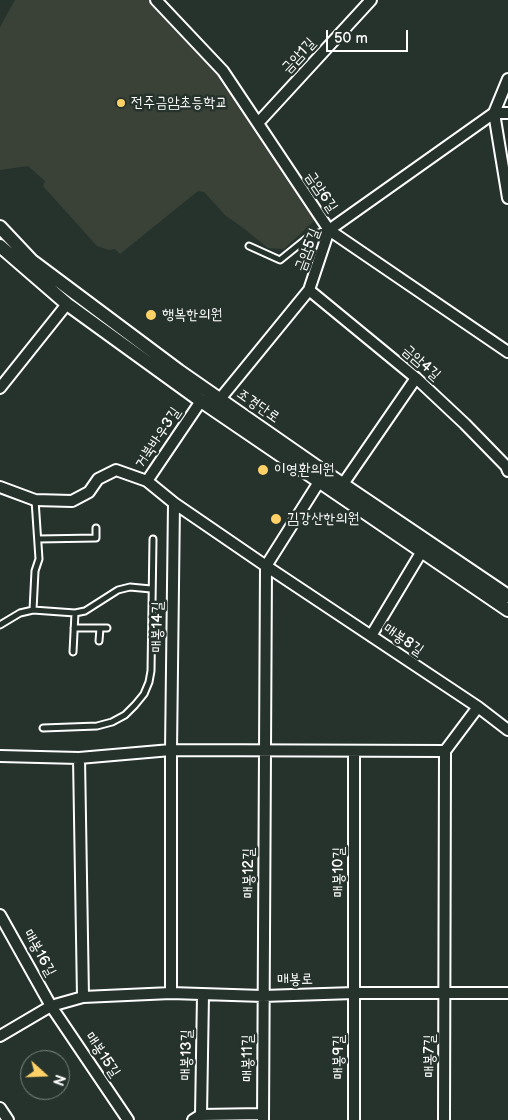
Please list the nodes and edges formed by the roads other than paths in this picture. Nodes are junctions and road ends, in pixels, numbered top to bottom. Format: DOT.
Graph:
graph roads {
  1 [pos="156,0"];
  2 [pos="371,0"];
  3 [pos="360,4"];
  4 [pos="508,79"];
  5 [pos="494,113"];
  6 [pos="508,113"];
  7 [pos="258,123"];
  8 [pos="508,198"];
  9 [pos="0,227"];
  10 [pos="329,230"];
  11 [pos="249,246"];
  12 [pos="0,248"];
  13 [pos="309,290"];
  14 [pos="66,304"];
  15 [pos="508,352"];
  16 [pos="416,378"];
  17 [pos="0,388"];
  18 [pos="220,399"];
  19 [pos="201,401"];
  20 [pos="507,467"];
  21 [pos="148,481"];
  22 [pos="320,482"];
  23 [pos="343,484"];
  24 [pos="0,488"];
  25 [pos="35,500"];
  26 [pos="174,504"];
  27 [pos="96,528"];
  28 [pos="38,539"];
  29 [pos="153,539"];
  30 [pos="422,551"];
  31 [pos="266,566"];
  32 [pos="152,589"];
  33 [pos="508,596"];
  34 [pos="33,610"];
  35 [pos="508,610"];
  36 [pos="75,613"];
  37 [pos="0,625"];
  38 [pos="74,628"];
  39 [pos="100,628"];
  40 [pos="107,628"];
  41 [pos="371,636"];
  42 [pos="99,641"];
  43 [pos="73,652"];
  44 [pos="478,707"];
  45 [pos="42,728"];
  46 [pos="508,730"];
  47 [pos="171,750"];
  48 [pos="265,751"];
  49 [pos="445,751"];
  50 [pos="354,752"];
  51 [pos="0,756"];
  52 [pos="79,758"];
  53 [pos="0,915"];
  54 [pos="171,993"];
  55 [pos="354,993"];
  56 [pos="445,993"];
  57 [pos="508,993"];
  58 [pos="203,995"];
  59 [pos="263,996"];
  60 [pos="83,997"];
  61 [pos="51,1006"];
  62 [pos="0,1036"];
  63 [pos="0,1108"];
  64 [pos="263,1117"];
  65 [pos="197,1118"];
  66 [pos="8,1120"];
  67 [pos="128,1120"];
  68 [pos="354,1120"];
  69 [pos="444,1120"];
  1 -- 7 [label="street, 금암6길"];
  2 -- 3 [label="street, 금암1길"];
  3 -- 7 [label="street, 금암1길"];
  4 -- 5 [label="street"];
  5 -- 6 [label="street"];
  5 -- 8 [label="street"];
  5 -- 10 [label="street, 금암5길"];
  7 -- 10 [label="street, 금암6길"];
  9 -- 18 [label="street, 조경단로"];
  10 -- 11 [label="lane"];
  10 -- 13 [label="street, 금암5길"];
  10 -- 15 [label="street, 금암6길"];
  12 -- 14 [label="street, 조경단로"];
  13 -- 16 [label="street, 금암4길"];
  13 -- 18 [label="street, 금암5길"];
  14 -- 17 [label="street"];
  14 -- 19 [label="street, 조경단로"];
  16 -- 20 [label="street, 금암4길"];
  16 -- 23 [label="street"];
  18 -- 19 [label="street"];
  18 -- 23 [label="street, 조경단로"];
  19 -- 21 [label="street, 거북바우3길"];
  19 -- 22 [label="street, 조경단로"];
  21 -- 25 [label="street, 거북바우3길"];
  21 -- 26 [label="street"];
  22 -- 30 [label="street, 조경단로"];
  22 -- 31 [label="street"];
  23 -- 33 [label="street, 조경단로"];
  24 -- 25 [label="street, 거북바우3길"];
  25 -- 28 [label="lane"];
  26 -- 31 [label="street"];
  26 -- 47 [label="street, 매봉14길"];
  27 -- 28 [label="lane"];
  28 -- 34 [label="lane"];
  29 -- 32 [label="lane"];
  30 -- 35 [label="street, 조경단로"];
  30 -- 41 [label="street"];
  31 -- 41 [label="street, 매봉8길"];
  31 -- 48 [label="street, 매봉12길"];
  32 -- 36 [label="lane"];
  32 -- 45 [label="lane"];
  34 -- 36 [label="lane"];
  34 -- 37 [label="lane"];
  36 -- 38 [label="lane"];
  38 -- 39 [label="lane"];
  38 -- 43 [label="lane"];
  39 -- 40 [label="lane"];
  39 -- 42 [label="lane"];
  41 -- 44 [label="street, 매봉8길"];
  44 -- 46 [label="street, 매봉8길"];
  44 -- 49 [label="street"];
  47 -- 48 [label="street"];
  47 -- 52 [label="street"];
  47 -- 54 [label="street, 매봉14길"];
  48 -- 50 [label="street"];
  48 -- 59 [label="street, 매봉12길"];
  49 -- 50 [label="street"];
  49 -- 56 [label="street"];
  50 -- 55 [label="street, 매봉10길"];
  51 -- 52 [label="street"];
  52 -- 60 [label="street"];
  53 -- 61 [label="street, 매봉16길"];
  54 -- 58 [label="street, 매봉로"];
  54 -- 60 [label="street, 매봉로"];
  55 -- 56 [label="street, 매봉로"];
  55 -- 59 [label="street, 매봉로"];
  55 -- 68 [label="street, 매봉9길"];
  56 -- 57 [label="street, 매봉로"];
  56 -- 69 [label="street, 매봉7길"];
  58 -- 59 [label="street, 매봉로"];
  58 -- 65 [label="street, 매봉13길"];
  59 -- 64 [label="street, 매봉11길"];
  60 -- 61 [label="street, 매봉로"];
  61 -- 62 [label="street, 매봉로"];
  61 -- 67 [label="street, 매봉15길"];
  63 -- 66 [label="street"];
  64 -- 65 [label="street"];
}
